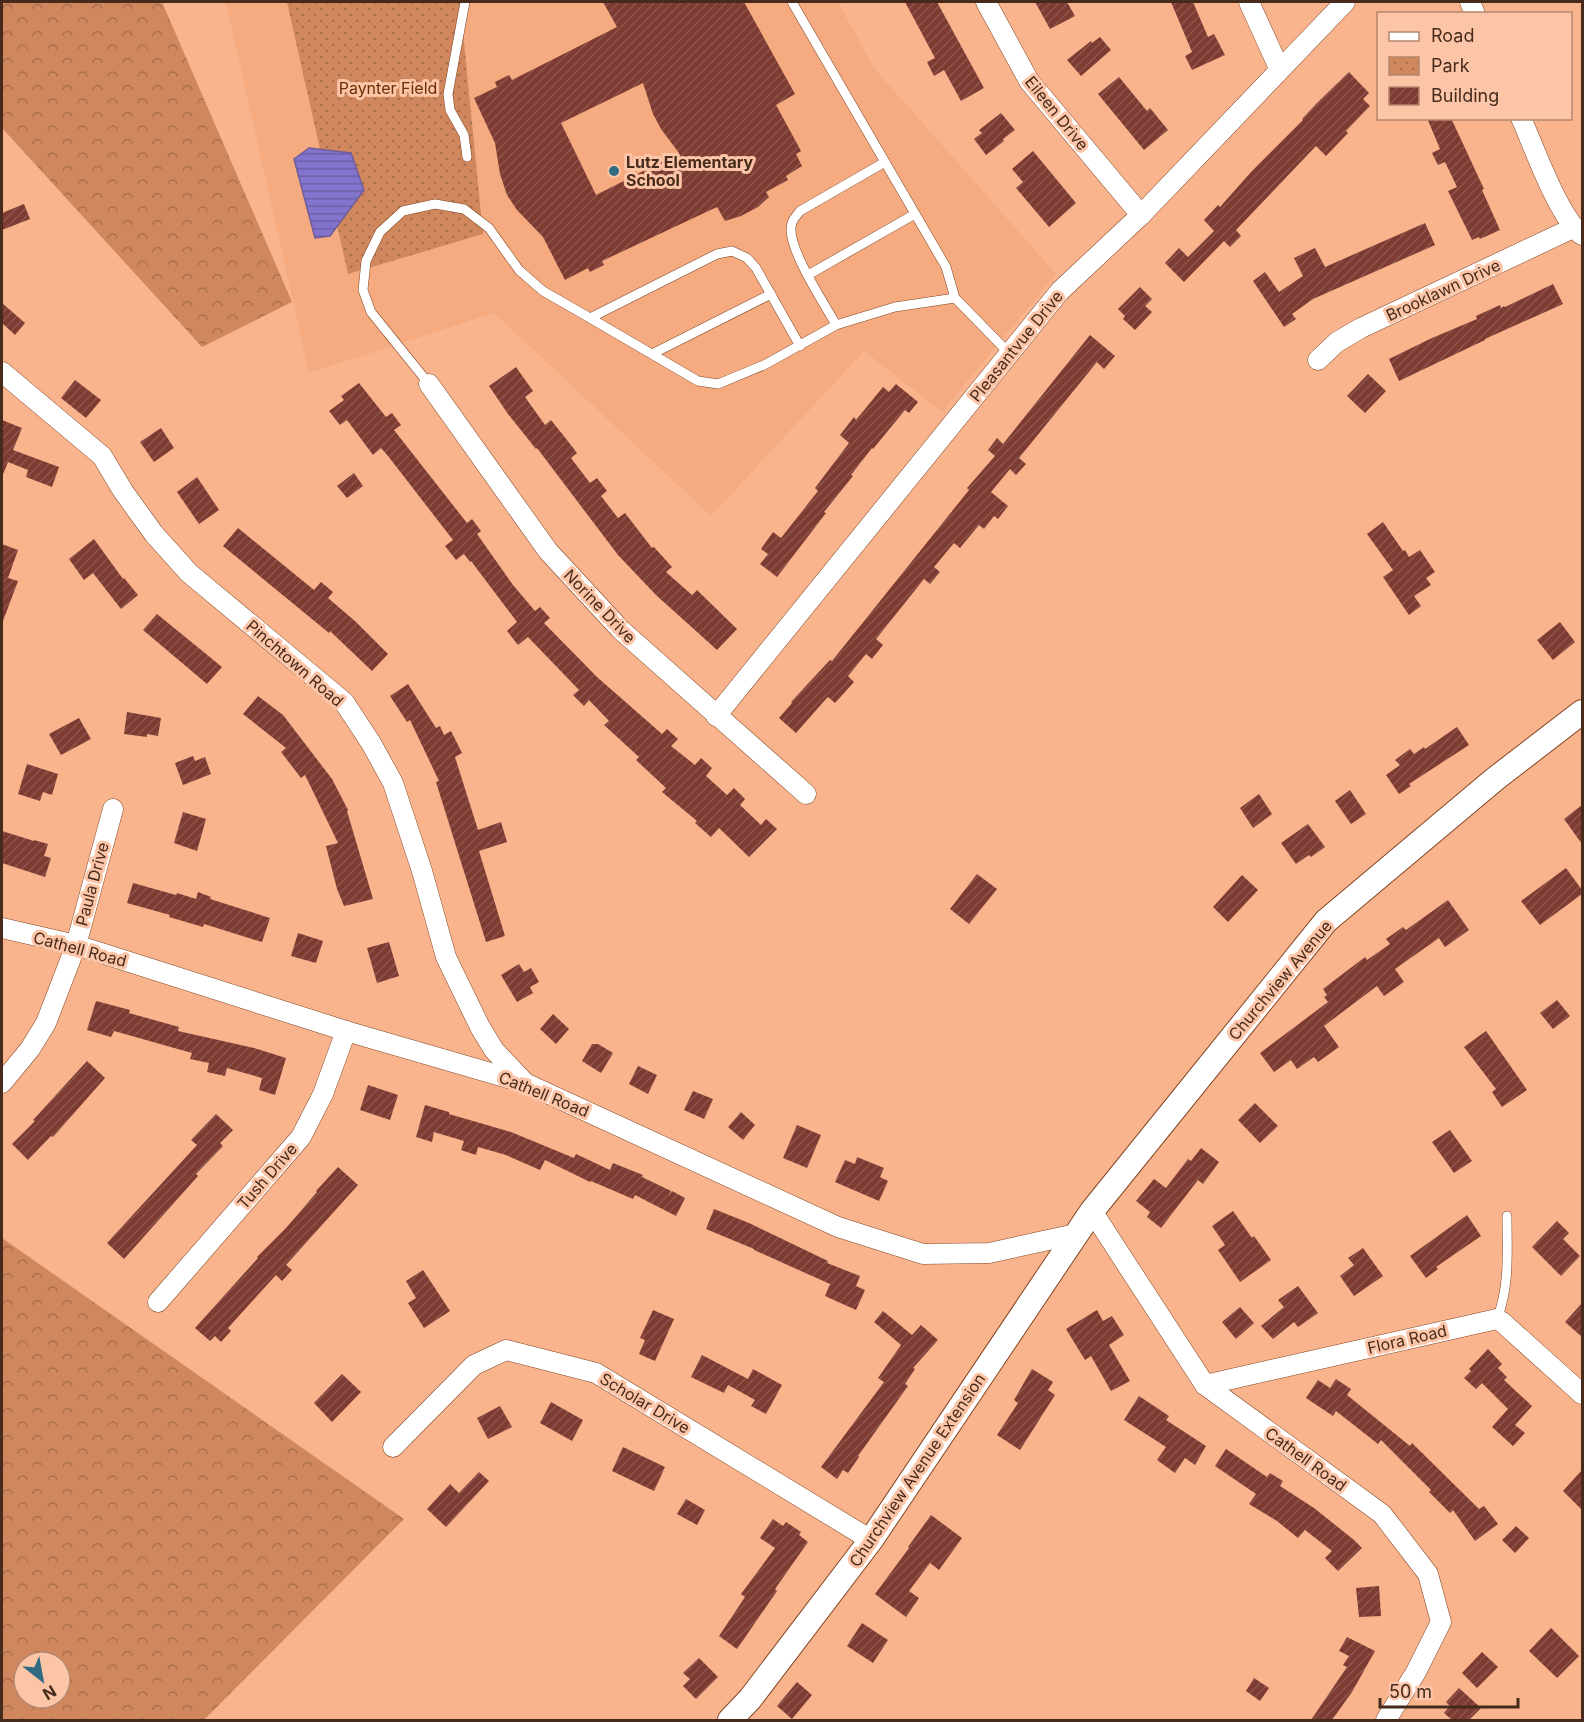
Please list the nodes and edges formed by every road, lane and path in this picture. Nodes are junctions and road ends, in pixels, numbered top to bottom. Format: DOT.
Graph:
graph roads {
  1 [pos="465,2"];
  2 [pos="792,2"];
  3 [pos="986,2"];
  4 [pos="1249,2"];
  5 [pos="1345,2"];
  6 [pos="1279,68"];
  7 [pos="1522,120"];
  8 [pos="467,157"];
  9 [pos="885,162"];
  10 [pos="915,214"];
  11 [pos="1141,215"];
  12 [pos="1578,232"];
  13 [pos="808,275"];
  14 [pos="771,294"];
  15 [pos="955,298"];
  16 [pos="590,318"];
  17 [pos="836,325"];
  18 [pos="800,346"];
  19 [pos="1009,353"];
  20 [pos="652,354"];
  21 [pos="1318,360"];
  22 [pos="2,372"];
  23 [pos="429,384"];
  24 [pos="1582,712"];
  25 [pos="716,716"];
  26 [pos="806,794"];
  27 [pos="113,809"];
  28 [pos="2,928"];
  29 [pos="76,945"];
  30 [pos="346,1031"];
  31 [pos="2,1083"];
  32 [pos="525,1083"];
  33 [pos="1092,1211"];
  34 [pos="1507,1216"];
  35 [pos="1076,1234"];
  36 [pos="158,1302"];
  37 [pos="1497,1319"];
  38 [pos="1205,1385"];
  39 [pos="1582,1394"];
  40 [pos="393,1447"];
  41 [pos="871,1540"];
  42 [pos="730,1720"];
  43 [pos="1386,1720"];
  1 -- 8 [label="lane"];
  2 -- 9 [label="lane"];
  3 -- 11 [label="street, Eileen Drive"];
  4 -- 6 [label="street"];
  5 -- 6 [label="street, Pleasantvue Drive"];
  6 -- 11 [label="street, Pleasantvue Drive"];
  7 -- 12 [label="street"];
  9 -- 10 [label="lane"];
  9 -- 13 [label="lane"];
  10 -- 13 [label="lane"];
  10 -- 15 [label="lane"];
  11 -- 19 [label="street, Pleasantvue Drive"];
  12 -- 21 [label="street, Brooklawn Drive"];
  13 -- 17 [label="lane"];
  14 -- 16 [label="lane"];
  14 -- 18 [label="lane"];
  14 -- 20 [label="lane"];
  15 -- 17 [label="lane"];
  15 -- 19 [label="lane"];
  16 -- 20 [label="lane"];
  16 -- 23 [label="lane"];
  17 -- 18 [label="lane"];
  18 -- 20 [label="lane"];
  19 -- 25 [label="street, Pleasantvue Drive"];
  22 -- 32 [label="street, Pinchtown Road"];
  23 -- 25 [label="street, Norine Drive"];
  24 -- 33 [label="street, Churchview Avenue"];
  25 -- 26 [label="street, Norine Drive"];
  27 -- 29 [label="street, Paula Drive"];
  28 -- 29 [label="street, Cathell Road"];
  29 -- 30 [label="street, Cathell Road"];
  29 -- 31 [label="street, Paula Drive"];
  30 -- 32 [label="street, Cathell Road"];
  30 -- 36 [label="street, Tush Drive"];
  32 -- 35 [label="street, Cathell Road"];
  33 -- 35 [label="street, Churchview Avenue Extension"];
  33 -- 38 [label="street, Cathell Road"];
  34 -- 37 [label="lane"];
  35 -- 41 [label="street, Churchview Avenue Extension"];
  37 -- 38 [label="street, Flora Road"];
  37 -- 39 [label="street"];
  38 -- 43 [label="street, Cathell Road"];
  40 -- 41 [label="street, Scholar Drive"];
  41 -- 42 [label="street, Churchview Avenue Extension"];
}
